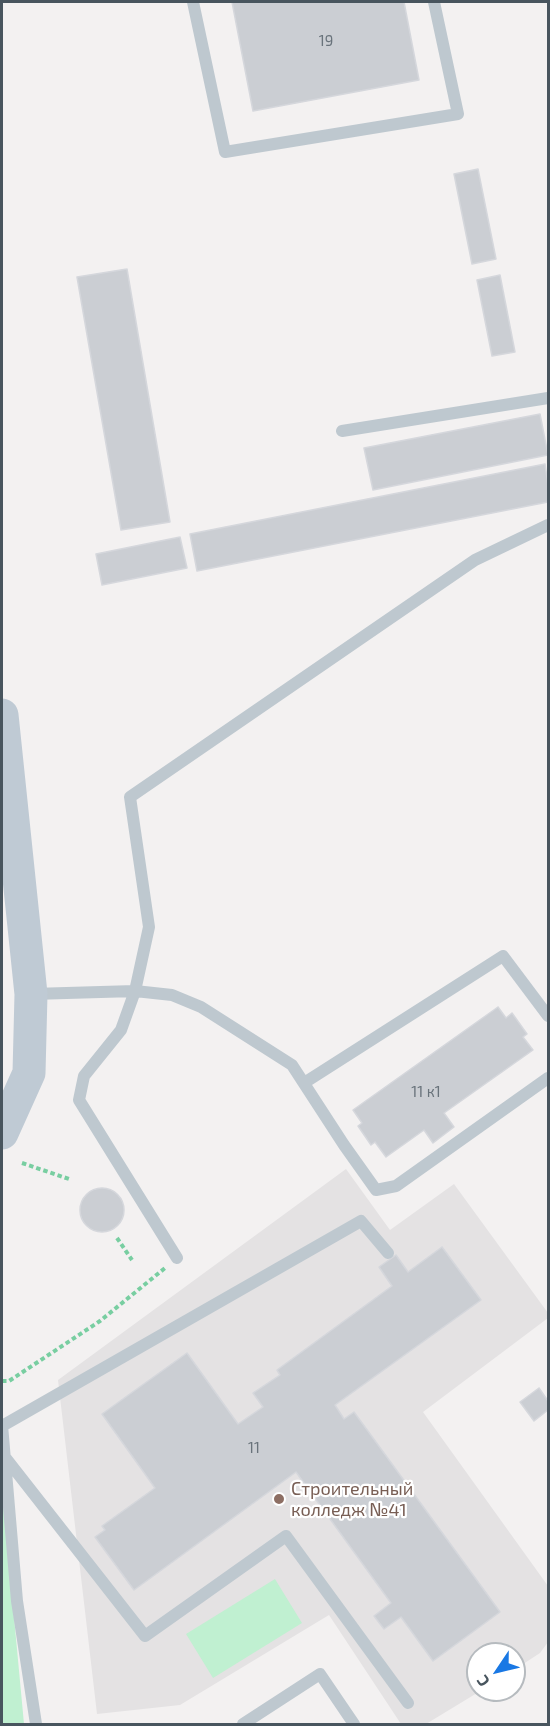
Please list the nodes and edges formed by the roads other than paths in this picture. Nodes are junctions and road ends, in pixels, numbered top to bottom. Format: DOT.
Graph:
graph roads {
  1 [pos="193,2"];
  2 [pos="434,2"];
  3 [pos="549,398"];
  4 [pos="342,431"];
  5 [pos="549,525"];
  6 [pos="2,715"];
  7 [pos="135,991"];
  8 [pos="31,994"];
  9 [pos="549,1016"];
  10 [pos="549,1078"];
  11 [pos="304,1083"];
  12 [pos="2,1132"];
  13 [pos="388,1253"];
  14 [pos="177,1258"];
  15 [pos="2,1426"];
  16 [pos="4,1456"];
  17 [pos="408,1703"];
  18 [pos="36,1725"];
  19 [pos="243,1725"];
  20 [pos="354,1725"];
  1 -- 2 [label="lane"];
  3 -- 4 [label="lane"];
  5 -- 7 [label="lane"];
  6 -- 8 [label="street"];
  7 -- 8 [label="lane"];
  7 -- 11 [label="lane"];
  7 -- 14 [label="lane"];
  8 -- 12 [label="street"];
  9 -- 11 [label="lane"];
  10 -- 11 [label="lane"];
  13 -- 15 [label="lane"];
  15 -- 16 [label="lane"];
  16 -- 17 [label="lane"];
  16 -- 18 [label="lane"];
  19 -- 20 [label="lane"];
}
